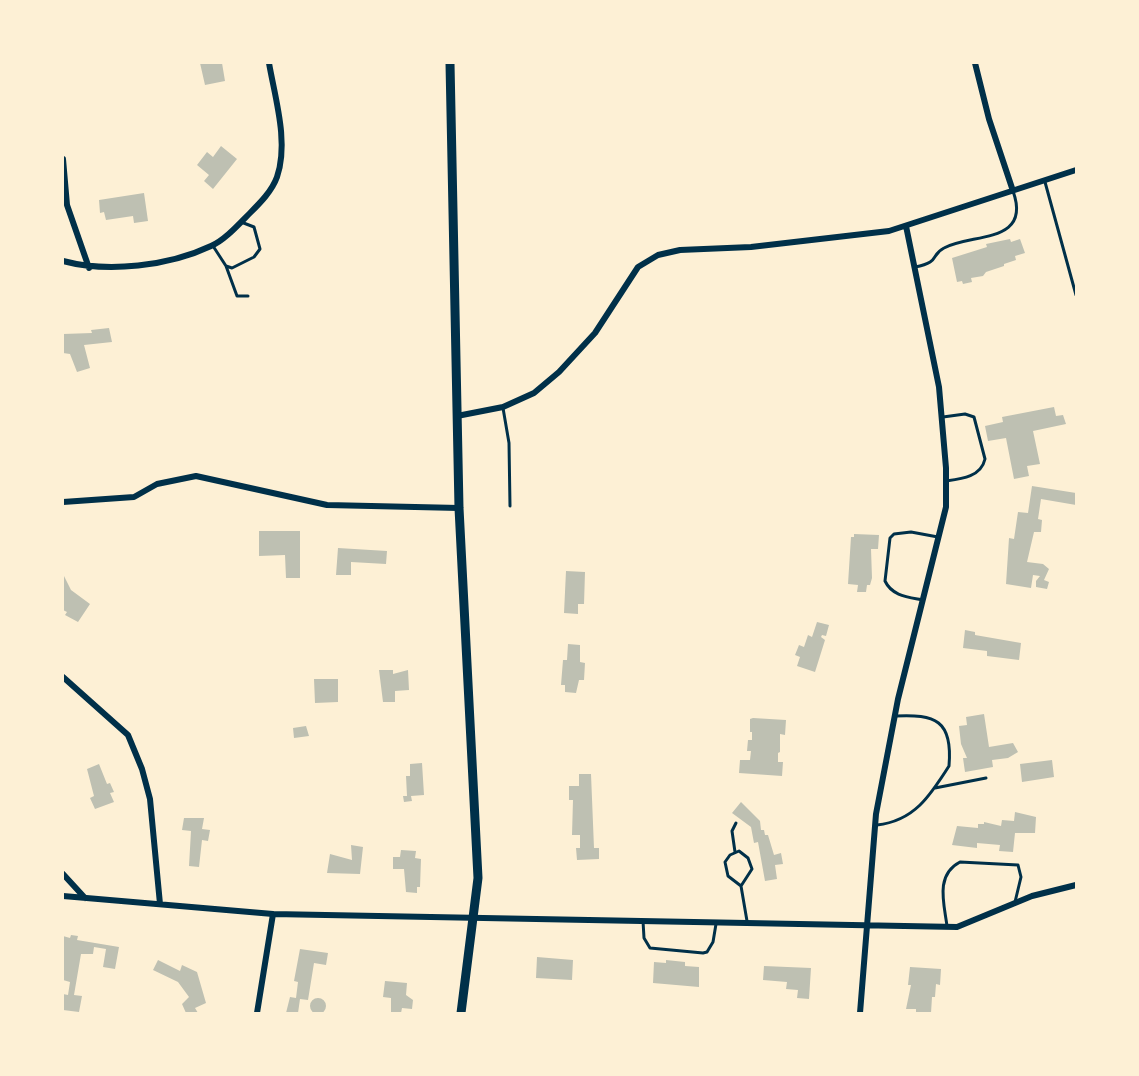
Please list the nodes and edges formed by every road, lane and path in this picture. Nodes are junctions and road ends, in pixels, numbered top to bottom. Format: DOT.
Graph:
graph roads {
  1 [pos="269,63"];
  2 [pos="450,63"];
  3 [pos="975,63"];
  4 [pos="63,159"];
  5 [pos="1076,170"];
  6 [pos="1045,180"];
  7 [pos="1013,191"];
  8 [pos="65,201"];
  9 [pos="241,222"];
  10 [pos="906,226"];
  11 [pos="213,246"];
  12 [pos="63,261"];
  13 [pos="226,266"];
  14 [pos="915,267"];
  15 [pos="89,268"];
  16 [pos="1076,295"];
  17 [pos="248,296"];
  18 [pos="503,407"];
  19 [pos="457,416"];
  20 [pos="941,417"];
  21 [pos="946,481"];
  22 [pos="63,502"];
  23 [pos="510,506"];
  24 [pos="459,508"];
  25 [pos="938,537"];
  26 [pos="923,600"];
  27 [pos="63,677"];
  28 [pos="895,716"];
  29 [pos="986,778"];
  30 [pos="934,788"];
  31 [pos="736,824"];
  32 [pos="875,825"];
  33 [pos="735,852"];
  34 [pos="63,874"];
  35 [pos="1076,885"];
  36 [pos="741,886"];
  37 [pos="63,896"];
  38 [pos="84,898"];
  39 [pos="1014,903"];
  40 [pos="160,904"];
  41 [pos="273,914"];
  42 [pos="473,917"];
  43 [pos="642,921"];
  44 [pos="716,922"];
  45 [pos="747,923"];
  46 [pos="866,926"];
  47 [pos="947,927"];
  48 [pos="257,1013"];
  49 [pos="461,1013"];
  50 [pos="860,1013"];
  1 -- 9 [label="street"];
  2 -- 19 [label="main road"];
  3 -- 7 [label="street"];
  4 -- 8 [label="street"];
  5 -- 6 [label="street"];
  6 -- 7 [label="street"];
  6 -- 16 [label="lane"];
  7 -- 10 [label="street"];
  7 -- 14 [label="lane"];
  8 -- 15 [label="street"];
  9 -- 11 [label="street"];
  9 -- 13 [label="lane"];
  10 -- 14 [label="street"];
  10 -- 18 [label="street"];
  11 -- 13 [label="lane"];
  11 -- 15 [label="street"];
  12 -- 15 [label="street"];
  13 -- 17 [label="lane"];
  14 -- 20 [label="street"];
  18 -- 19 [label="street"];
  18 -- 23 [label="lane"];
  19 -- 24 [label="main road"];
  20 -- 21 [label="street"];
  20 -- 21 [label="lane"];
  21 -- 25 [label="street"];
  22 -- 24 [label="street"];
  24 -- 42 [label="main road"];
  25 -- 26 [label="street"];
  25 -- 26 [label="lane"];
  26 -- 28 [label="street"];
  27 -- 40 [label="street"];
  28 -- 30 [label="lane"];
  28 -- 32 [label="street"];
  29 -- 30 [label="lane"];
  30 -- 32 [label="lane"];
  31 -- 33 [label="lane"];
  32 -- 46 [label="street"];
  33 -- 36 [label="lane"];
  33 -- 36 [label="lane"];
  34 -- 38 [label="street"];
  35 -- 39 [label="street"];
  36 -- 45 [label="lane"];
  37 -- 38 [label="street"];
  38 -- 40 [label="street"];
  39 -- 47 [label="street"];
  39 -- 47 [label="lane"];
  40 -- 41 [label="street"];
  41 -- 42 [label="street"];
  41 -- 48 [label="street"];
  42 -- 43 [label="street"];
  42 -- 49 [label="main road"];
  43 -- 44 [label="street"];
  43 -- 44 [label="lane"];
  44 -- 45 [label="street"];
  45 -- 46 [label="street"];
  46 -- 47 [label="street"];
  46 -- 50 [label="street"];
}
